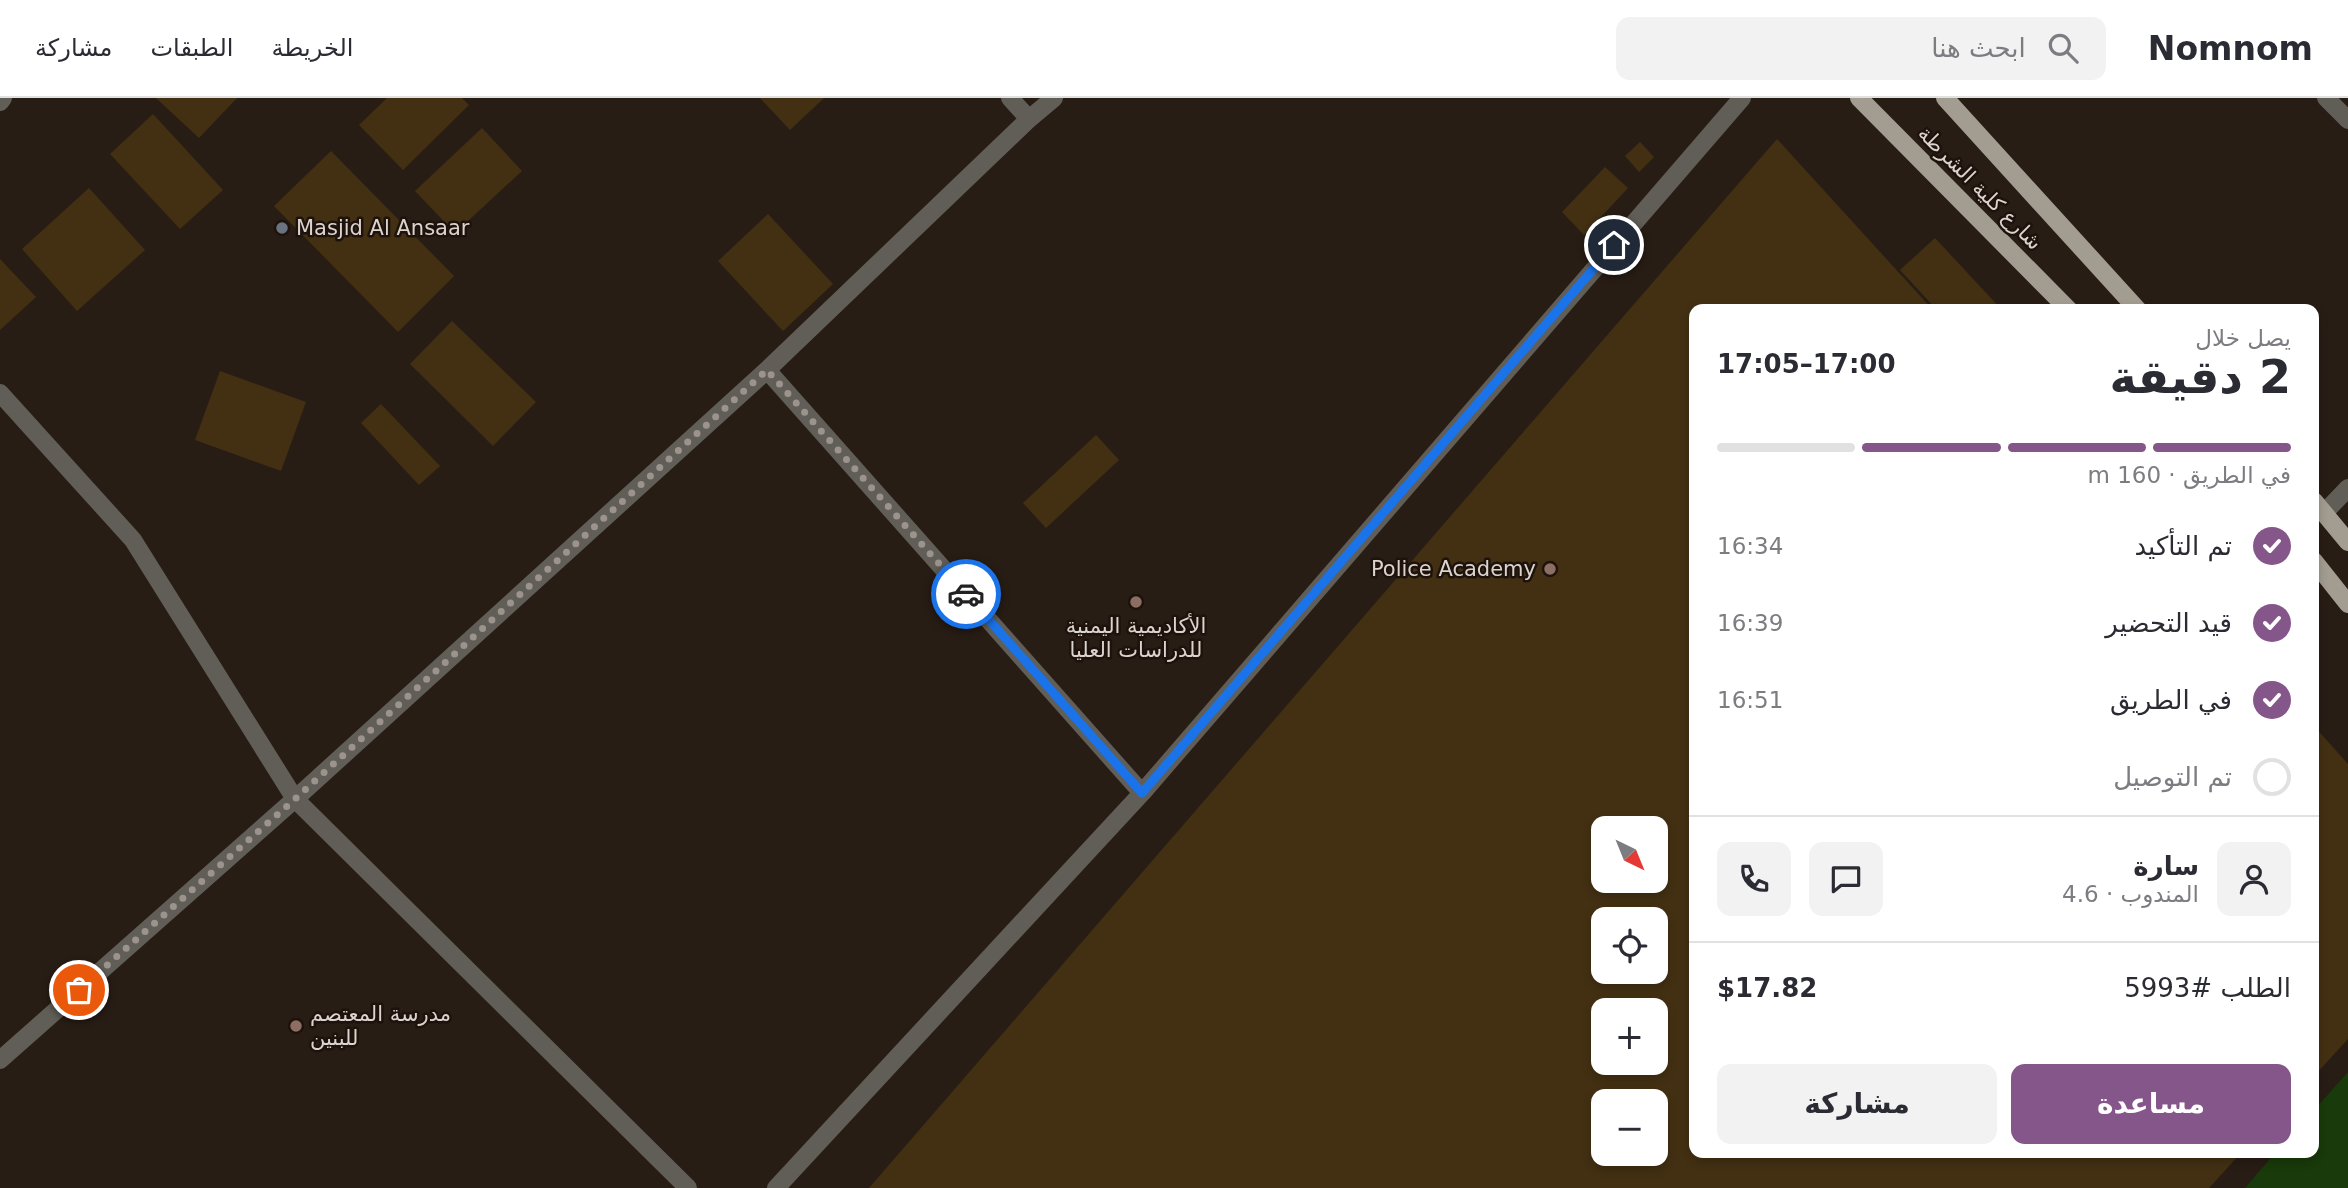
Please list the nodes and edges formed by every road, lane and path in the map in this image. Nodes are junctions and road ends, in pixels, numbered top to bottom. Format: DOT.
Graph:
graph roads {
  1 [pos="1010,98"];
  2 [pos="1054,98"];
  3 [pos="1742,98"];
  4 [pos="1859,98"];
  5 [pos="1945,98"];
  6 [pos="2326,98"];
  7 [pos="1029,119"];
  8 [pos="2348,120"];
  9 [pos="2062,304"];
  10 [pos="2133,304"];
  11 [pos="767,370"];
  12 [pos="0,393"];
  13 [pos="2348,488"];
  14 [pos="2319,507"];
  15 [pos="2348,542"];
  16 [pos="2319,567"];
  17 [pos="2348,604"];
  18 [pos="1142,793"];
  19 [pos="295,799"];
  20 [pos="0,1060"];
  21 [pos="688,1188"];
  22 [pos="776,1188"];
  1 -- 7 [label="street"];
  2 -- 7 [label="street"];
  3 -- 18 [label="street"];
  4 -- 9 [label="main road, شارع كلية الشرطة"];
  5 -- 10 [label="main road, شارع كلية الشرطة"];
  6 -- 8 [label="street"];
  7 -- 11 [label="street"];
  11 -- 18 [label="street"];
  11 -- 19 [label="street"];
  12 -- 19 [label="street"];
  13 -- 14 [label="street"];
  14 -- 15 [label="main road"];
  16 -- 17 [label="main road"];
  18 -- 22 [label="street"];
  19 -- 20 [label="street"];
  19 -- 21 [label="street"];
}
